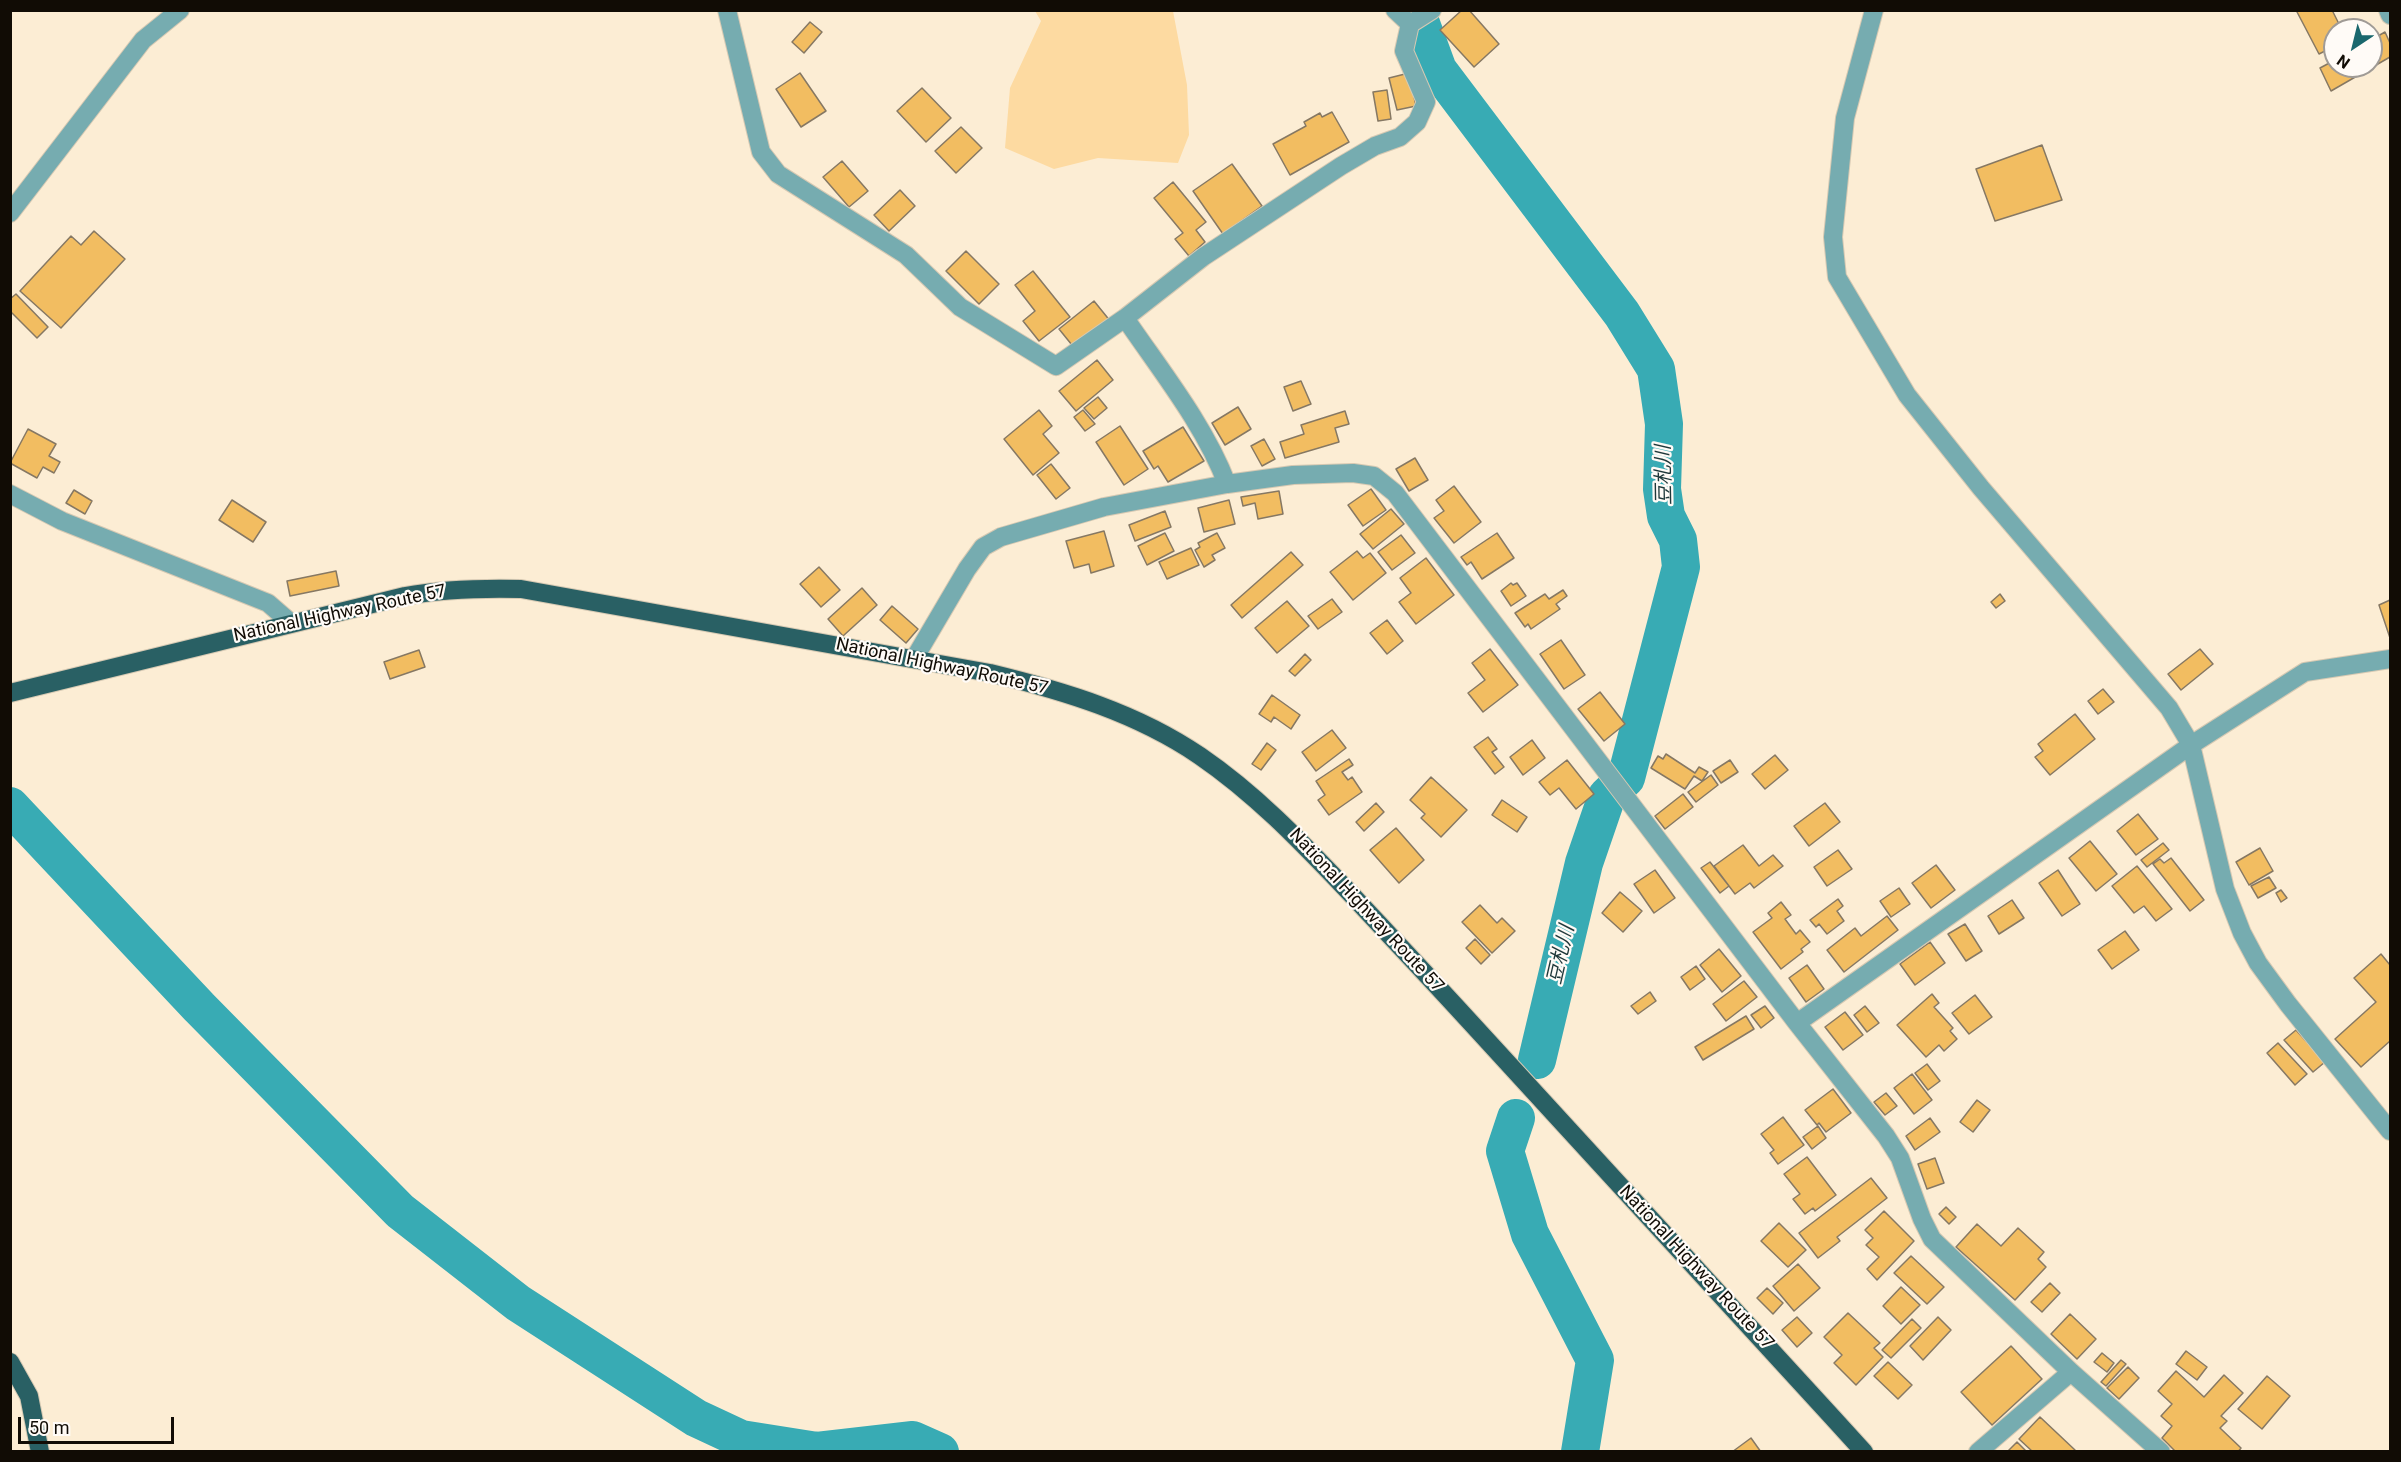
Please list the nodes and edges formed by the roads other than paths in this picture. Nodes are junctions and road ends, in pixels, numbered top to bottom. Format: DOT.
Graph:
graph roads {
  1 [pos="180,10"];
  2 [pos="727,10"];
  3 [pos="1395,10"];
  4 [pos="1432,10"];
  5 [pos="1874,10"];
  6 [pos="2388,10"];
  7 [pos="2391,15"];
  8 [pos="1410,24"];
  9 [pos="10,213"];
  10 [pos="1125,318"];
  11 [pos="1227,484"];
  12 [pos="10,494"];
  13 [pos="291,623"];
  14 [pos="914,659"];
  15 [pos="2391,659"];
  16 [pos="10,693"];
  17 [pos="2191,745"];
  18 [pos="1797,1023"];
  19 [pos="2391,1131"];
  20 [pos="10,1362"];
  21 [pos="2071,1372"];
  22 [pos="40,1452"];
  23 [pos="1864,1452"];
  24 [pos="1978,1452"];
  25 [pos="2161,1452"];
  1 -- 9 [label="street"];
  2 -- 10 [label="street"];
  3 -- 8 [label="street"];
  4 -- 8 [label="street"];
  5 -- 17 [label="street"];
  6 -- 7 [label="street"];
  8 -- 10 [label="street"];
  10 -- 11 [label="street"];
  11 -- 14 [label="street"];
  11 -- 18 [label="street"];
  12 -- 13 [label="street"];
  13 -- 14 [label="highway, National Highway Route 57"];
  13 -- 16 [label="highway, National Highway Route 57"];
  14 -- 23 [label="highway, National Highway Route 57"];
  15 -- 17 [label="street"];
  17 -- 18 [label="street"];
  17 -- 19 [label="street"];
  18 -- 21 [label="street"];
  20 -- 22 [label="highway"];
  21 -- 24 [label="street"];
  21 -- 25 [label="street"];
}
